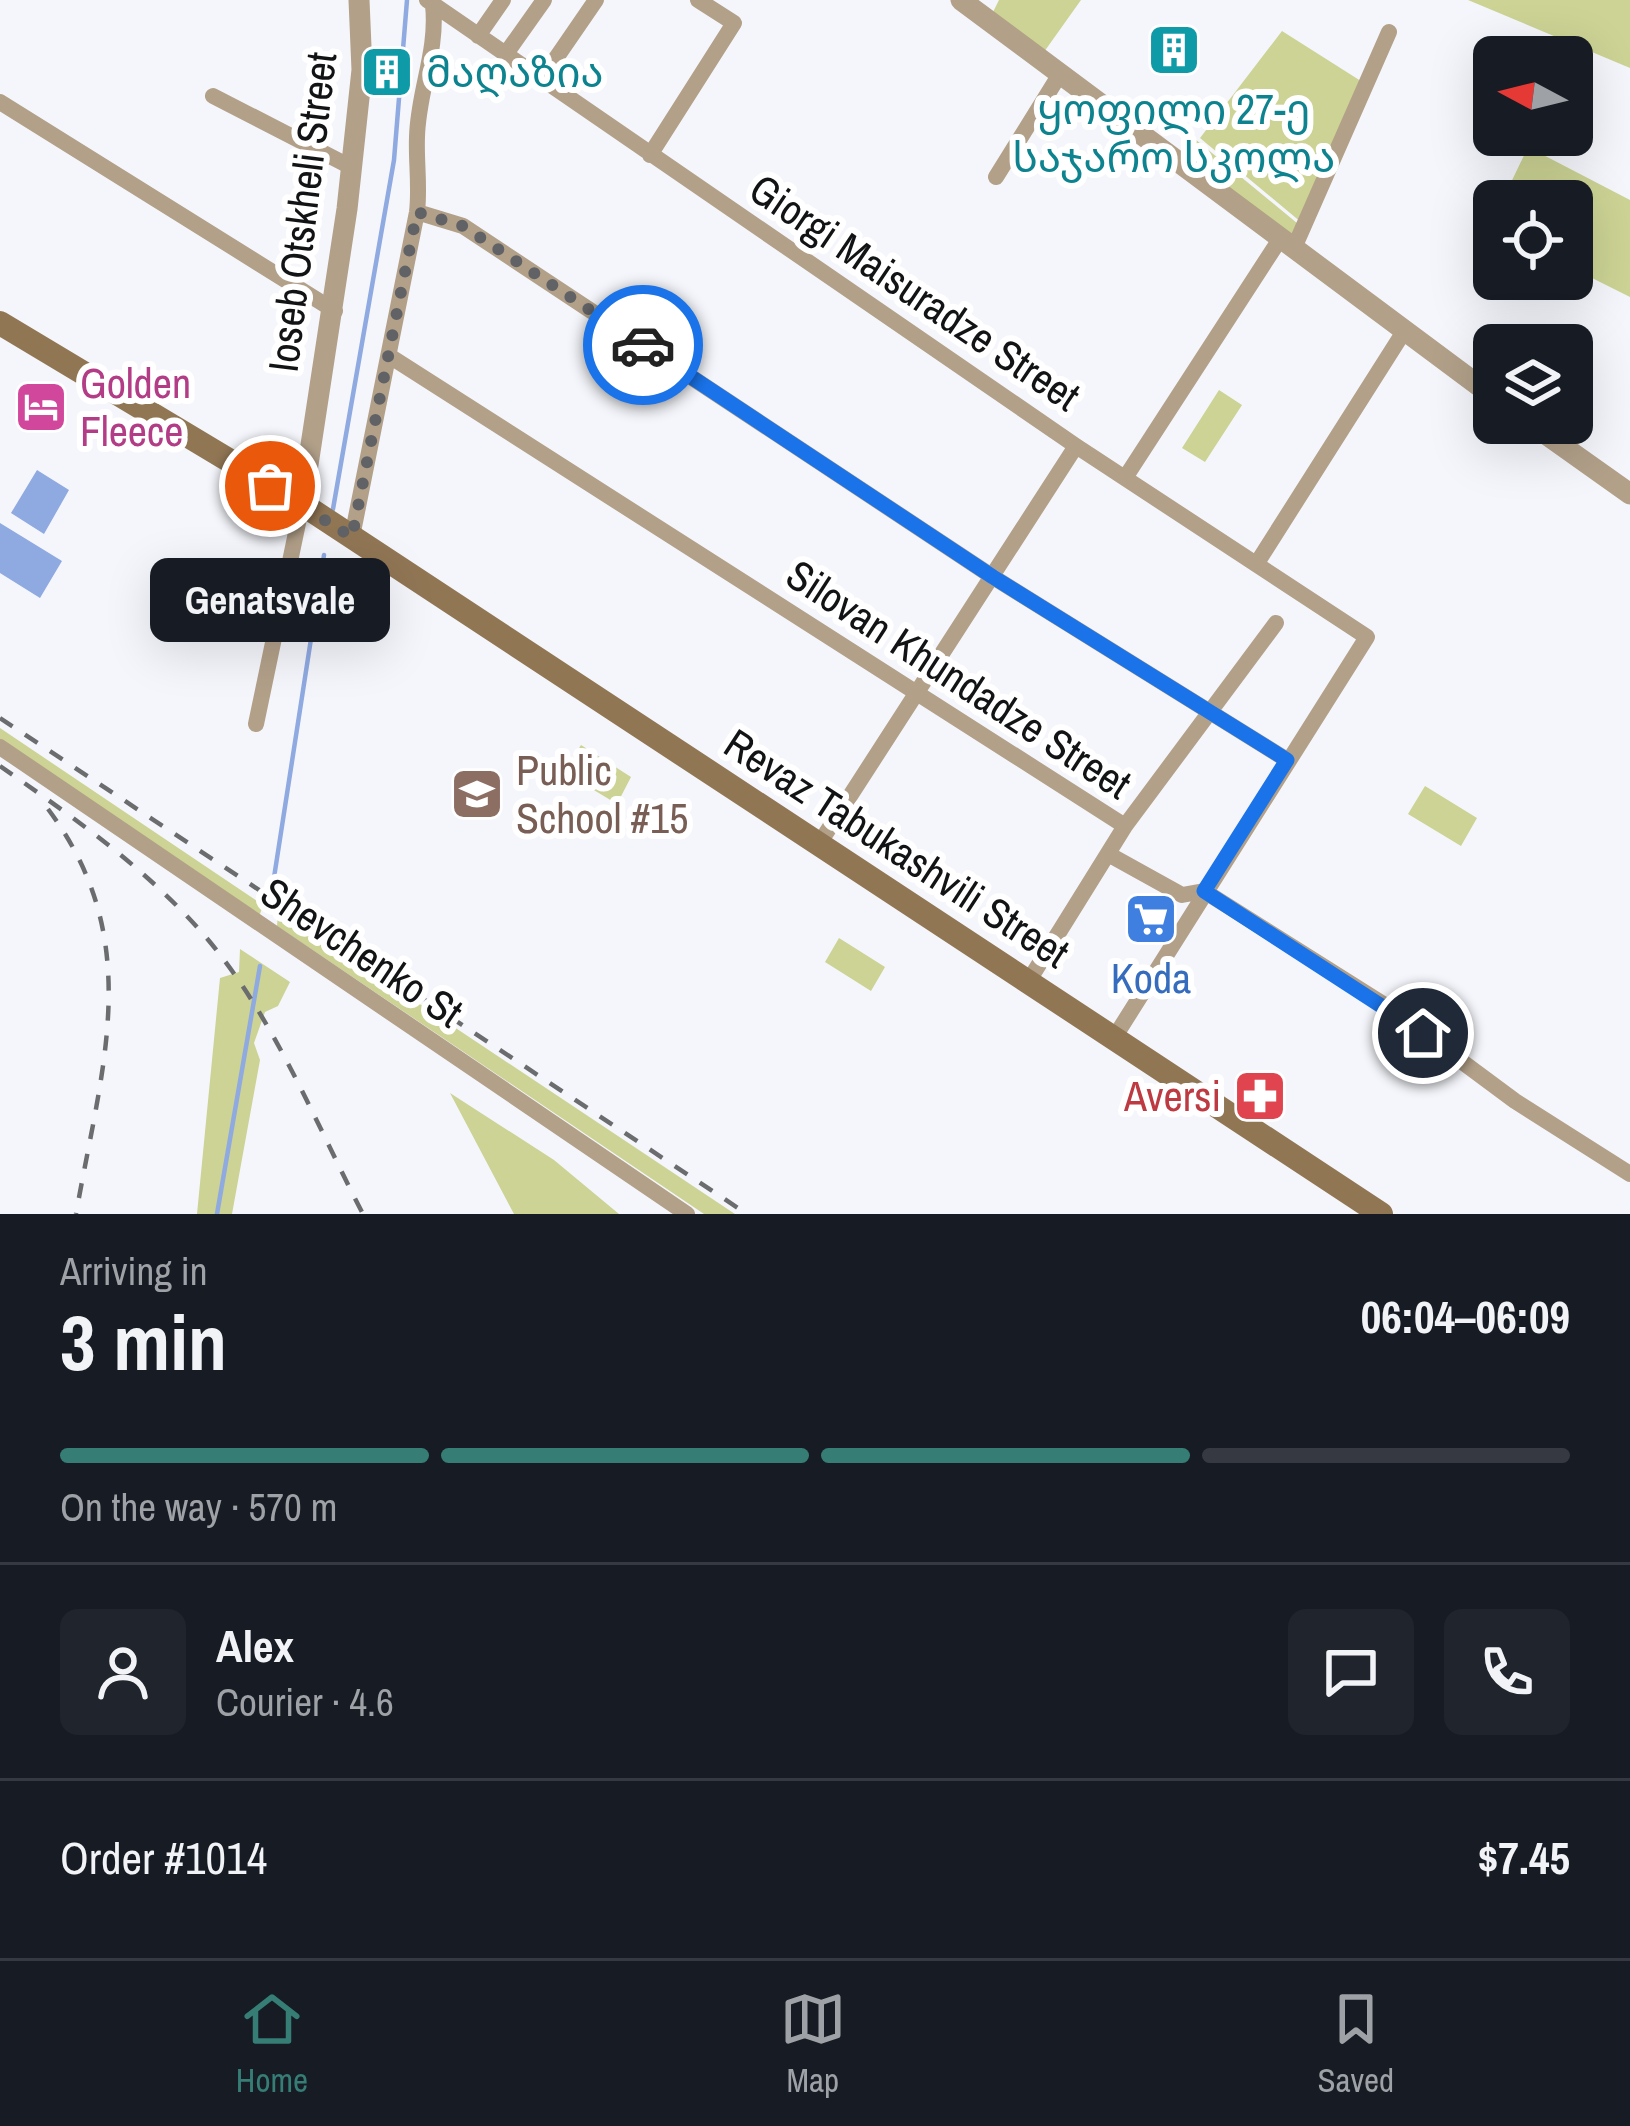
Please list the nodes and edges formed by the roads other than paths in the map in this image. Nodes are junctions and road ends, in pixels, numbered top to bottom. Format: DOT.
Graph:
graph roads {
  1 [pos="359,0"];
  2 [pos="503,0"];
  3 [pos="544,0"];
  4 [pos="596,0"];
  5 [pos="698,0"];
  6 [pos="962,0"];
  7 [pos="430,3"];
  8 [pos="1389,32"];
  9 [pos="478,36"];
  10 [pos="506,55"];
  11 [pos="1060,74"];
  12 [pos="542,80"];
  13 [pos="213,96"];
  14 [pos="0,102"];
  15 [pos="650,154"];
  16 [pos="351,167"];
  17 [pos="996,177"];
  18 [pos="417,212"];
  19 [pos="1287,244"];
  20 [pos="335,311"];
  21 [pos="0,323"];
  22 [pos="1403,333"];
  23 [pos="391,357"];
  24 [pos="1473,382"];
  25 [pos="1560,444"];
  26 [pos="1076,446"];
  27 [pos="1125,478"];
  28 [pos="1630,494"];
  29 [pos="302,504"];
  30 [pos="352,537"];
  31 [pos="1257,563"];
  32 [pos="993,577"];
  33 [pos="1276,623"];
  34 [pos="916,691"];
  35 [pos="1211,715"];
  36 [pos="256,724"];
  37 [pos="0,747"];
  38 [pos="1287,760"];
  39 [pos="1125,826"];
  40 [pos="819,844"];
  41 [pos="1108,854"];
  42 [pos="1204,891"];
  43 [pos="1028,982"];
  44 [pos="1114,1038"];
  45 [pos="1630,1174"];
  46 [pos="686,1214"];
  47 [pos="1381,1214"];
  1 -- 16 [label="street, Ioseb Otskheli Street"];
  2 -- 9 [label="street"];
  3 -- 10 [label="street"];
  4 -- 12 [label="street"];
  5 -- 15 [label="street"];
  6 -- 11 [label="street"];
  7 -- 9 [label="street, Giorgi Maisuradze Street"];
  7 -- 18 [label="street"];
  8 -- 19 [label="street"];
  9 -- 10 [label="street, Giorgi Maisuradze Street"];
  10 -- 12 [label="street, Giorgi Maisuradze Street"];
  11 -- 17 [label="street"];
  11 -- 19 [label="street"];
  12 -- 15 [label="street, Giorgi Maisuradze Street"];
  13 -- 16 [label="street"];
  14 -- 20 [label="street"];
  15 -- 26 [label="street, Giorgi Maisuradze Street"];
  16 -- 20 [label="street, Ioseb Otskheli Street"];
  18 -- 23 [label="street"];
  18 -- 32 [label="street"];
  19 -- 22 [label="street"];
  19 -- 27 [label="street"];
  20 -- 29 [label="street, Ioseb Otskheli Street"];
  21 -- 29 [label="main road, Revaz Tabukashvili Street"];
  22 -- 24 [label="street"];
  22 -- 31 [label="street"];
  23 -- 30 [label="street"];
  23 -- 34 [label="street, Silovan Khundadze Street"];
  25 -- 28 [label="street"];
  26 -- 27 [label="street, Giorgi Maisuradze Street"];
  26 -- 32 [label="street"];
  27 -- 31 [label="street, Giorgi Maisuradze Street"];
  29 -- 30 [label="main road, Revaz Tabukashvili Street"];
  29 -- 36 [label="street"];
  30 -- 40 [label="main road, Revaz Tabukashvili Street"];
  31 -- 38 [label="street, Giorgi Maisuradze Street"];
  32 -- 34 [label="street"];
  32 -- 35 [label="street"];
  33 -- 35 [label="street"];
  34 -- 39 [label="street, Silovan Khundadze Street"];
  34 -- 40 [label="street"];
  35 -- 38 [label="street"];
  35 -- 39 [label="street"];
  37 -- 46 [label="street, Shevchenko St"];
  38 -- 42 [label="street"];
  39 -- 41 [label="street, Silovan Khundadze Street"];
  40 -- 43 [label="main road, Revaz Tabukashvili Street"];
  41 -- 42 [label="street, Silovan Khundadze Street"];
  41 -- 43 [label="street"];
  42 -- 44 [label="street"];
  42 -- 45 [label="street, Silovan Khundadze Street"];
  43 -- 44 [label="main road, Revaz Tabukashvili Street"];
  44 -- 47 [label="main road, Revaz Tabukashvili Street"];
}
